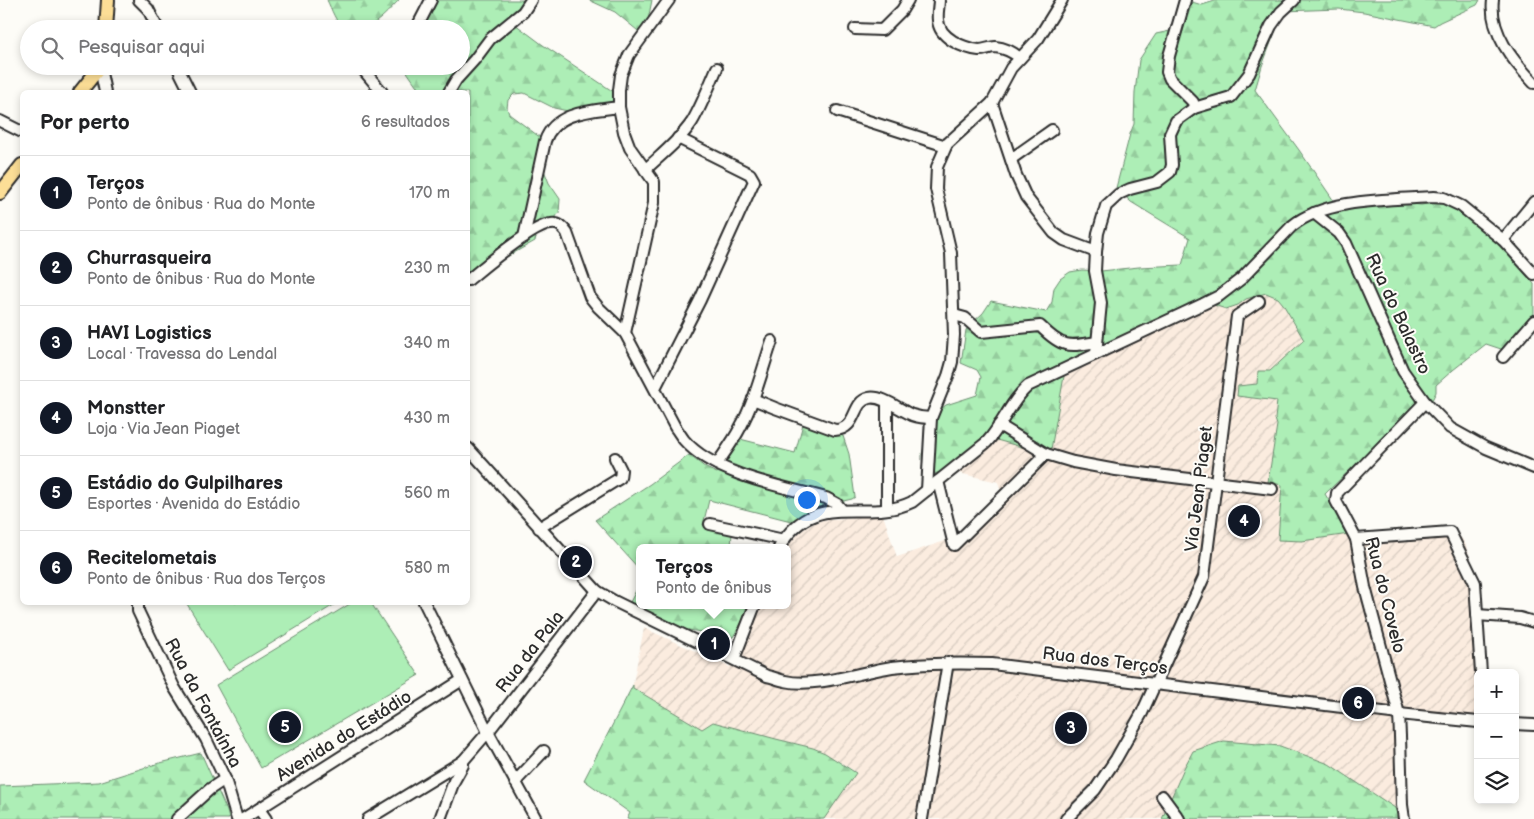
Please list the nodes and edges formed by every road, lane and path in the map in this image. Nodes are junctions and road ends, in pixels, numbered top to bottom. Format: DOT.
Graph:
graph roads {
  1 [pos="108,0"];
  2 [pos="139,0"];
  3 [pos="431,0"];
  4 [pos="531,0"];
  5 [pos="669,0"];
  6 [pos="939,0"];
  7 [pos="1062,0"];
  8 [pos="1185,0"];
  9 [pos="1294,0"];
  10 [pos="1493,0"];
  11 [pos="904,1"];
  12 [pos="107,20"];
  13 [pos="153,20"];
  14 [pos="421,20"];
  15 [pos="855,29"];
  16 [pos="1020,58"];
  17 [pos="470,65"];
  18 [pos="716,68"];
  19 [pos="94,75"];
  20 [pos="102,75"];
  21 [pos="181,75"];
  22 [pos="368,75"];
  23 [pos="461,75"];
  24 [pos="1534,83"];
  25 [pos="82,90"];
  26 [pos="105,90"];
  27 [pos="189,90"];
  28 [pos="380,90"];
  29 [pos="450,90"];
  30 [pos="992,103"];
  31 [pos="618,107"];
  32 [pos="1194,108"];
  33 [pos="837,111"];
  34 [pos="0,121"];
  35 [pos="1052,130"];
  36 [pos="20,131"];
  37 [pos="678,138"];
  38 [pos="946,146"];
  39 [pos="1011,159"];
  40 [pos="20,168"];
  41 [pos="645,170"];
  42 [pos="0,193"];
  43 [pos="1534,202"];
  44 [pos="1314,212"];
  45 [pos="524,237"];
  46 [pos="1503,240"];
  47 [pos="1096,252"];
  48 [pos="1534,274"];
  49 [pos="470,278"];
  50 [pos="1259,301"];
  51 [pos="954,315"];
  52 [pos="1534,320"];
  53 [pos="625,333"];
  54 [pos="772,341"];
  55 [pos="1098,342"];
  56 [pos="1096,354"];
  57 [pos="1503,357"];
  58 [pos="655,388"];
  59 [pos="753,399"];
  60 [pos="887,402"];
  61 [pos="1425,402"];
  62 [pos="931,418"];
  63 [pos="999,425"];
  64 [pos="470,450"];
  65 [pos="1046,454"];
  66 [pos="615,458"];
  67 [pos="717,464"];
  68 [pos="1534,468"];
  69 [pos="938,481"];
  70 [pos="1217,482"];
  71 [pos="1272,489"];
  72 [pos="927,490"];
  73 [pos="887,509"];
  74 [pos="842,510"];
  75 [pos="710,524"];
  76 [pos="539,528"];
  77 [pos="1356,539"];
  78 [pos="781,544"];
  79 [pos="597,591"];
  80 [pos="138,605"];
  81 [pos="425,605"];
  82 [pos="753,609"];
  83 [pos="1477,615"];
  84 [pos="1534,622"];
  85 [pos="734,659"];
  86 [pos="948,662"];
  87 [pos="1481,669"];
  88 [pos="462,680"];
  89 [pos="1156,684"];
  90 [pos="1399,714"];
  91 [pos="1474,722"];
  92 [pos="1519,724"];
  93 [pos="1534,724"];
  94 [pos="488,732"];
  95 [pos="544,751"];
  96 [pos="463,761"];
  97 [pos="225,779"];
  98 [pos="515,782"];
  99 [pos="1162,796"];
  100 [pos="259,809"];
  101 [pos="177,819"];
  102 [pos="237,819"];
  103 [pos="243,819"];
  104 [pos="266,819"];
  105 [pos="368,819"];
  106 [pos="440,819"];
  107 [pos="536,819"];
  108 [pos="922,819"];
  109 [pos="1066,819"];
  110 [pos="1179,819"];
  111 [pos="1404,819"];
  1 -- 12 [label="main road"];
  2 -- 13 [label="street"];
  3 -- 14 [label="street"];
  4 -- 17 [label="street"];
  5 -- 31 [label="street"];
  6 -- 16 [label="street"];
  7 -- 16 [label="street"];
  8 -- 32 [label="street"];
  9 -- 32 [label="street"];
  10 -- 24 [label="street"];
  11 -- 15 [label="street"];
  16 -- 30 [label="street"];
  18 -- 37 [label="street"];
  19 -- 25 [label="main road"];
  20 -- 26 [label="street"];
  21 -- 27 [label="street"];
  22 -- 28 [label="street"];
  23 -- 29 [label="street"];
  30 -- 38 [label="street"];
  30 -- 39 [label="street"];
  31 -- 41 [label="street"];
  31 -- 45 [label="street"];
  32 -- 47 [label="street"];
  33 -- 38 [label="street"];
  34 -- 36 [label="street"];
  35 -- 39 [label="street"];
  37 -- 41 [label="street"];
  37 -- 58 [label="street"];
  38 -- 51 [label="street"];
  39 -- 47 [label="street"];
  40 -- 42 [label="main road"];
  41 -- 53 [label="street"];
  43 -- 46 [label="street"];
  44 -- 46 [label="street"];
  44 -- 56 [label="street"];
  44 -- 61 [label="street, Rua do Balastro"];
  45 -- 49 [label="street"];
  45 -- 53 [label="street"];
  46 -- 48 [label="street"];
  47 -- 55 [label="street"];
  50 -- 70 [label="street, Via Jean Piaget"];
  51 -- 55 [label="street"];
  51 -- 62 [label="street"];
  52 -- 57 [label="street"];
  53 -- 58 [label="street"];
  54 -- 59 [label="street"];
  55 -- 56 [label="street"];
  56 -- 63 [label="street"];
  58 -- 67 [label="street"];
  59 -- 60 [label="street"];
  59 -- 67 [label="street"];
  60 -- 62 [label="street"];
  60 -- 73 [label="street"];
  61 -- 68 [label="street, Rua do Balastro"];
  61 -- 77 [label="street, Rua do Covelo"];
  62 -- 72 [label="street"];
  63 -- 65 [label="street"];
  63 -- 69 [label="street"];
  64 -- 76 [label="street, Rua dos Terços"];
  65 -- 69 [label="street"];
  65 -- 70 [label="street"];
  66 -- 76 [label="street"];
  67 -- 74 [label="street"];
  69 -- 72 [label="street"];
  70 -- 71 [label="street"];
  70 -- 89 [label="street, Via Jean Piaget"];
  72 -- 73 [label="street"];
  73 -- 74 [label="street"];
  74 -- 78 [label="street"];
  75 -- 78 [label="street"];
  76 -- 79 [label="street, Rua dos Terços"];
  77 -- 83 [label="street"];
  77 -- 90 [label="street, Rua do Covelo"];
  79 -- 85 [label="street, Rua dos Terços"];
  79 -- 94 [label="street, Rua da Pala"];
  80 -- 97 [label="street, Rua da Fontaínha"];
  81 -- 88 [label="street"];
  82 -- 85 [label="street"];
  83 -- 84 [label="street"];
  83 -- 87 [label="street"];
  85 -- 86 [label="street, Rua dos Terços"];
  86 -- 89 [label="street, Rua dos Terços"];
  86 -- 108 [label="street"];
  88 -- 94 [label="street"];
  88 -- 100 [label="street, Avenida do Estádio"];
  89 -- 90 [label="street, Rua dos Terços"];
  89 -- 109 [label="street, Via Jean Piaget"];
  90 -- 91 [label="street, Rua dos Terços"];
  90 -- 111 [label="street, Rua do Covelo"];
  92 -- 93 [label="street"];
  94 -- 96 [label="street, Rua da Pala"];
  94 -- 98 [label="street"];
  95 -- 98 [label="street"];
  96 -- 105 [label="street"];
  96 -- 106 [label="street"];
  97 -- 101 [label="street"];
  97 -- 102 [label="street, Rua da Fontaínha"];
  98 -- 107 [label="street"];
  99 -- 110 [label="street"];
  100 -- 103 [label="street, Avenida do Estádio"];
  100 -- 104 [label="street"];
}
